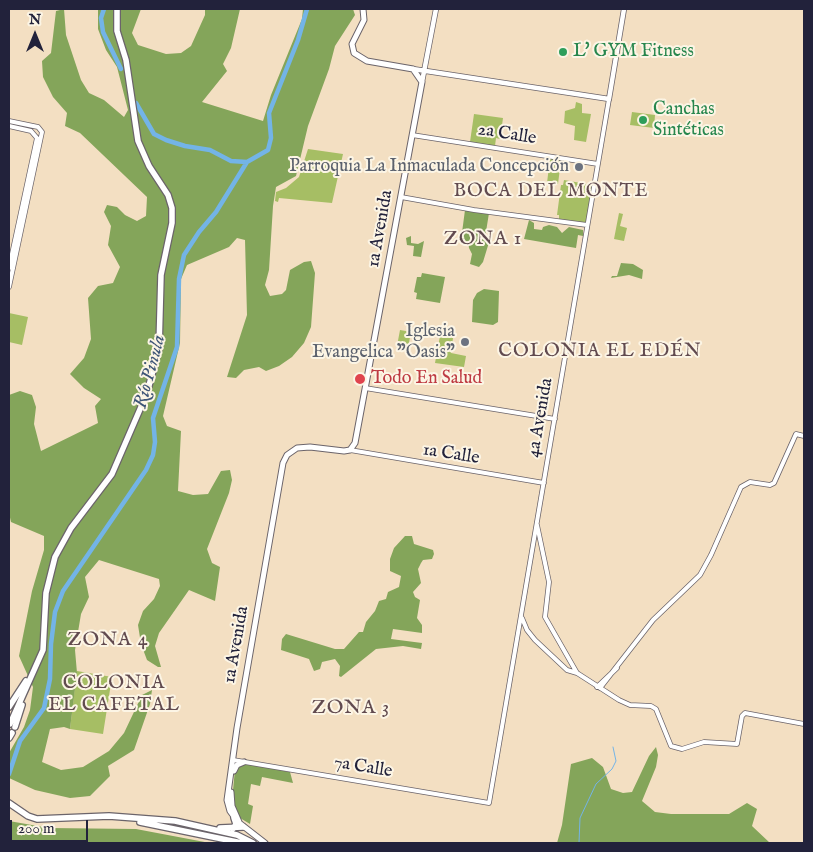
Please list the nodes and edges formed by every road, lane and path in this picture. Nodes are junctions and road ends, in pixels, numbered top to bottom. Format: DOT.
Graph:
graph roads {
  1 [pos="116,9"];
  2 [pos="363,9"];
  3 [pos="436,9"];
  4 [pos="624,9"];
  5 [pos="413,69"];
  6 [pos="425,71"];
  7 [pos="422,82"];
  8 [pos="609,99"];
  9 [pos="9,121"];
  10 [pos="9,126"];
  11 [pos="412,134"];
  12 [pos="598,164"];
  13 [pos="401,197"];
  14 [pos="587,225"];
  15 [pos="9,268"];
  16 [pos="9,287"];
  17 [pos="365,388"];
  18 [pos="555,418"];
  19 [pos="804,436"];
  20 [pos="350,451"];
  21 [pos="290,452"];
  22 [pos="544,483"];
  23 [pos="536,523"];
  24 [pos="68,530"];
  25 [pos="521,613"];
  26 [pos="617,668"];
  27 [pos="577,674"];
  28 [pos="601,688"];
  29 [pos="9,707"];
  30 [pos="804,724"];
  31 [pos="12,730"];
  32 [pos="233,760"];
  33 [pos="244,762"];
  34 [pos="9,803"];
  35 [pos="489,803"];
  36 [pos="9,808"];
  37 [pos="28,818"];
  38 [pos="234,818"];
  39 [pos="188,824"];
  40 [pos="242,826"];
  41 [pos="233,829"];
  42 [pos="242,843"];
  43 [pos="253,843"];
  44 [pos="264,843"];
  1 -- 24 [label="highway"];
  2 -- 5 [label="main road"];
  3 -- 6 [label="main road, 1a Avenida"];
  4 -- 8 [label="main road, 4a Avenida"];
  5 -- 6 [label="main road"];
  5 -- 7 [label="main road"];
  6 -- 7 [label="main road, 1a Avenida"];
  6 -- 8 [label="main road"];
  7 -- 11 [label="main road, 1a Avenida"];
  8 -- 12 [label="street, 4a Avenida"];
  9 -- 16 [label="street"];
  10 -- 15 [label="street"];
  11 -- 12 [label="street, 2a Calle"];
  11 -- 13 [label="main road, 1a Avenida"];
  12 -- 14 [label="street, 4a Avenida"];
  13 -- 14 [label="street"];
  13 -- 17 [label="main road, 1a Avenida"];
  14 -- 18 [label="street, 4a Avenida"];
  17 -- 18 [label="street"];
  17 -- 20 [label="main road, 1a Avenida"];
  18 -- 22 [label="street, 4a Avenida"];
  19 -- 26 [label="street"];
  20 -- 21 [label="main road, 1a Calle"];
  20 -- 22 [label="street, 1a Calle"];
  21 -- 32 [label="main road, 1a Avenida"];
  22 -- 23 [label="street, 4a Avenida"];
  23 -- 25 [label="street, 4a Avenida"];
  23 -- 27 [label="street"];
  24 -- 29 [label="highway"];
  24 -- 31 [label="highway"];
  25 -- 27 [label="street"];
  25 -- 35 [label="street, 4a Avenida"];
  26 -- 28 [label="street"];
  26 -- 28 [label="street"];
  27 -- 28 [label="street"];
  28 -- 30 [label="street"];
  32 -- 33 [label="street, 7a Calle"];
  32 -- 38 [label="main road, 1a Avenida"];
  33 -- 35 [label="street, 7a Calle"];
  33 -- 40 [label="main road"];
  34 -- 37 [label="highway"];
  36 -- 37 [label="highway"];
  37 -- 39 [label="highway"];
  37 -- 42 [label="highway"];
  38 -- 40 [label="main road, 1a Avenida"];
  38 -- 41 [label="highway"];
  39 -- 41 [label="highway"];
  39 -- 43 [label="highway"];
  40 -- 41 [label="highway"];
  40 -- 44 [label="main road, 1a Avenida"];
}
